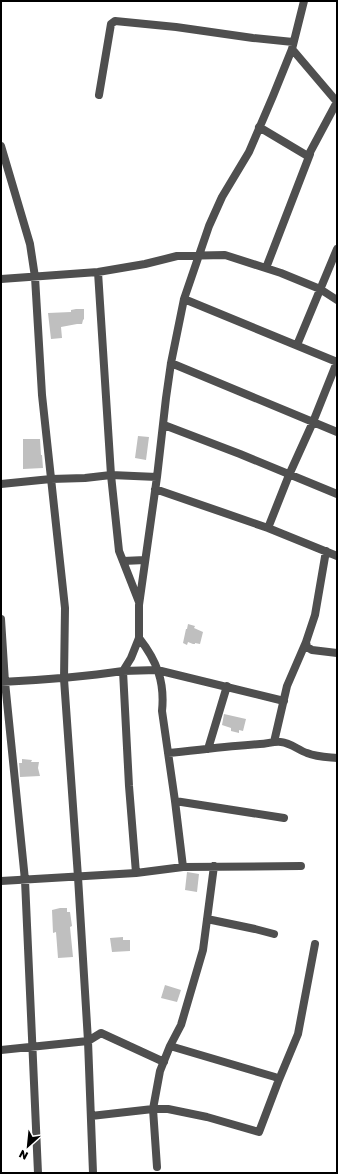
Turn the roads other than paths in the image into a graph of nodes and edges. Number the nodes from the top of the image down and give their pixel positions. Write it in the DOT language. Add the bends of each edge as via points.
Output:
graph roads {
  1 [pos="304,1"];
  2 [pos="292,46"];
  3 [pos="99,95"];
  4 [pos="337,102"];
  5 [pos="259,127"];
  6 [pos="1,146"];
  7 [pos="310,154"];
  8 [pos="337,249"];
  9 [pos="199,255"];
  10 [pos="266,268"];
  11 [pos="98,272"];
  12 [pos="35,277"];
  13 [pos="1,279"];
  14 [pos="320,289"];
  15 [pos="184,299"];
  16 [pos="337,300"];
  17 [pos="297,345"];
  18 [pos="337,362"];
  19 [pos="172,363"];
  20 [pos="313,422"];
  21 [pos="164,425"];
  22 [pos="337,432"];
  23 [pos="289,474"];
  24 [pos="111,475"];
  25 [pos="157,477"];
  26 [pos="51,479"];
  27 [pos="1,484"];
  28 [pos="155,489"];
  29 [pos="337,494"];
  30 [pos="268,528"];
  31 [pos="326,551"];
  32 [pos="337,556"];
  33 [pos="145,560"];
  34 [pos="123,561"];
  35 [pos="140,605"];
  36 [pos="1,619"];
  37 [pos="139,638"];
  38 [pos="306,642"];
  39 [pos="337,653"];
  40 [pos="157,670"];
  41 [pos="123,671"];
  42 [pos="64,678"];
  43 [pos="3,682"];
  44 [pos="227,686"];
  45 [pos="284,701"];
  46 [pos="274,742"];
  47 [pos="208,749"];
  48 [pos="168,753"];
  49 [pos="337,758"];
  50 [pos="175,801"];
  51 [pos="284,818"];
  52 [pos="214,866"];
  53 [pos="301,866"];
  54 [pos="183,867"];
  55 [pos="136,873"];
  56 [pos="78,877"];
  57 [pos="25,880"];
  58 [pos="1,882"];
  59 [pos="207,919"];
  60 [pos="274,934"];
  61 [pos="315,944"];
  62 [pos="88,1040"];
  63 [pos="170,1046"];
  64 [pos="32,1047"];
  65 [pos="1,1050"];
  66 [pos="164,1062"];
  67 [pos="278,1082"];
  68 [pos="153,1109"];
  69 [pos="91,1116"];
  70 [pos="157,1167"];
  71 [pos="38,1173"];
  72 [pos="93,1173"];
  1 -- 2 [label="street"];
  2 -- 3 [label="street" via="254,38 115,21 111,24"];
  2 -- 4 [label="street"];
  2 -- 5 [label="street"];
  4 -- 7 [label="street"];
  5 -- 7 [label="street" via="306,155"];
  5 -- 9 [label="street" via="222,197"];
  6 -- 12 [label="street" via="30,244"];
  7 -- 10 [label="street"];
  8 -- 14 [label="street"];
  9 -- 10 [label="street" via="225,255"];
  9 -- 11 [label="street" via="177,256"];
  9 -- 15 [label="street"];
  10 -- 14 [label="street"];
  11 -- 12 [label="street"];
  11 -- 24 [label="street"];
  12 -- 13 [label="street"];
  12 -- 26 [label="street" via="42,394"];
  14 -- 16 [label="street"];
  14 -- 17 [label="street"];
  15 -- 17 [label="street"];
  15 -- 19 [label="street"];
  17 -- 18 [label="street"];
  18 -- 20 [label="street"];
  19 -- 20 [label="street"];
  19 -- 21 [label="street"];
  20 -- 22 [label="street"];
  20 -- 23 [label="street"];
  21 -- 23 [label="street"];
  21 -- 25 [label="street"];
  23 -- 29 [label="street"];
  23 -- 30 [label="street"];
  24 -- 25 [label="street"];
  24 -- 26 [label="street"];
  24 -- 34 [label="street" via="119,551"];
  25 -- 28 [label="street"];
  26 -- 27 [label="street"];
  26 -- 42 [label="street" via="65,608"];
  28 -- 30 [label="street"];
  28 -- 33 [label="street"];
  30 -- 31 [label="street"];
  31 -- 32 [label="street"];
  31 -- 38 [label="street" via="315,616"];
  33 -- 34 [label="street"];
  33 -- 35 [label="street"];
  34 -- 35 [label="street"];
  35 -- 37 [label="street"];
  36 -- 43 [label="street"];
  37 -- 40 [label="street" via="149,651"];
  37 -- 41 [label="street"];
  38 -- 39 [label="street" via="307,647 312,650"];
  38 -- 45 [label="street"];
  40 -- 41 [label="street"];
  40 -- 44 [label="street"];
  40 -- 48 [label="street" via="162,689 162,711"];
  41 -- 42 [label="street"];
  41 -- 55 [label="street"];
  42 -- 43 [label="street"];
  42 -- 56 [label="street"];
  43 -- 57 [label="street"];
  44 -- 45 [label="street"];
  44 -- 47 [label="street"];
  45 -- 46 [label="street"];
  46 -- 47 [label="street"];
  46 -- 49 [label="street" via="282,742 316,756"];
  47 -- 48 [label="street"];
  48 -- 50 [label="street"];
  50 -- 51 [label="street"];
  50 -- 54 [label="street"];
  52 -- 53 [label="street"];
  52 -- 54 [label="street"];
  52 -- 59 [label="street"];
  54 -- 55 [label="street"];
  55 -- 56 [label="street"];
  56 -- 57 [label="street"];
  56 -- 62 [label="street"];
  57 -- 58 [label="street"];
  57 -- 64 [label="street"];
  59 -- 60 [label="street"];
  59 -- 63 [label="street" via="198,970 181,1025"];
  61 -- 67 [label="street" via="298,1034"];
  62 -- 64 [label="street"];
  62 -- 66 [label="street" via="101,1033"];
  62 -- 69 [label="street"];
  63 -- 66 [label="street"];
  63 -- 67 [label="street" via="275,1077"];
  64 -- 65 [label="street"];
  64 -- 71 [label="street"];
  66 -- 68 [label="street"];
  67 -- 68 [label="street" via="259,1132 207,1116"];
  68 -- 69 [label="street"];
  68 -- 70 [label="street"];
  69 -- 72 [label="street"];
}
